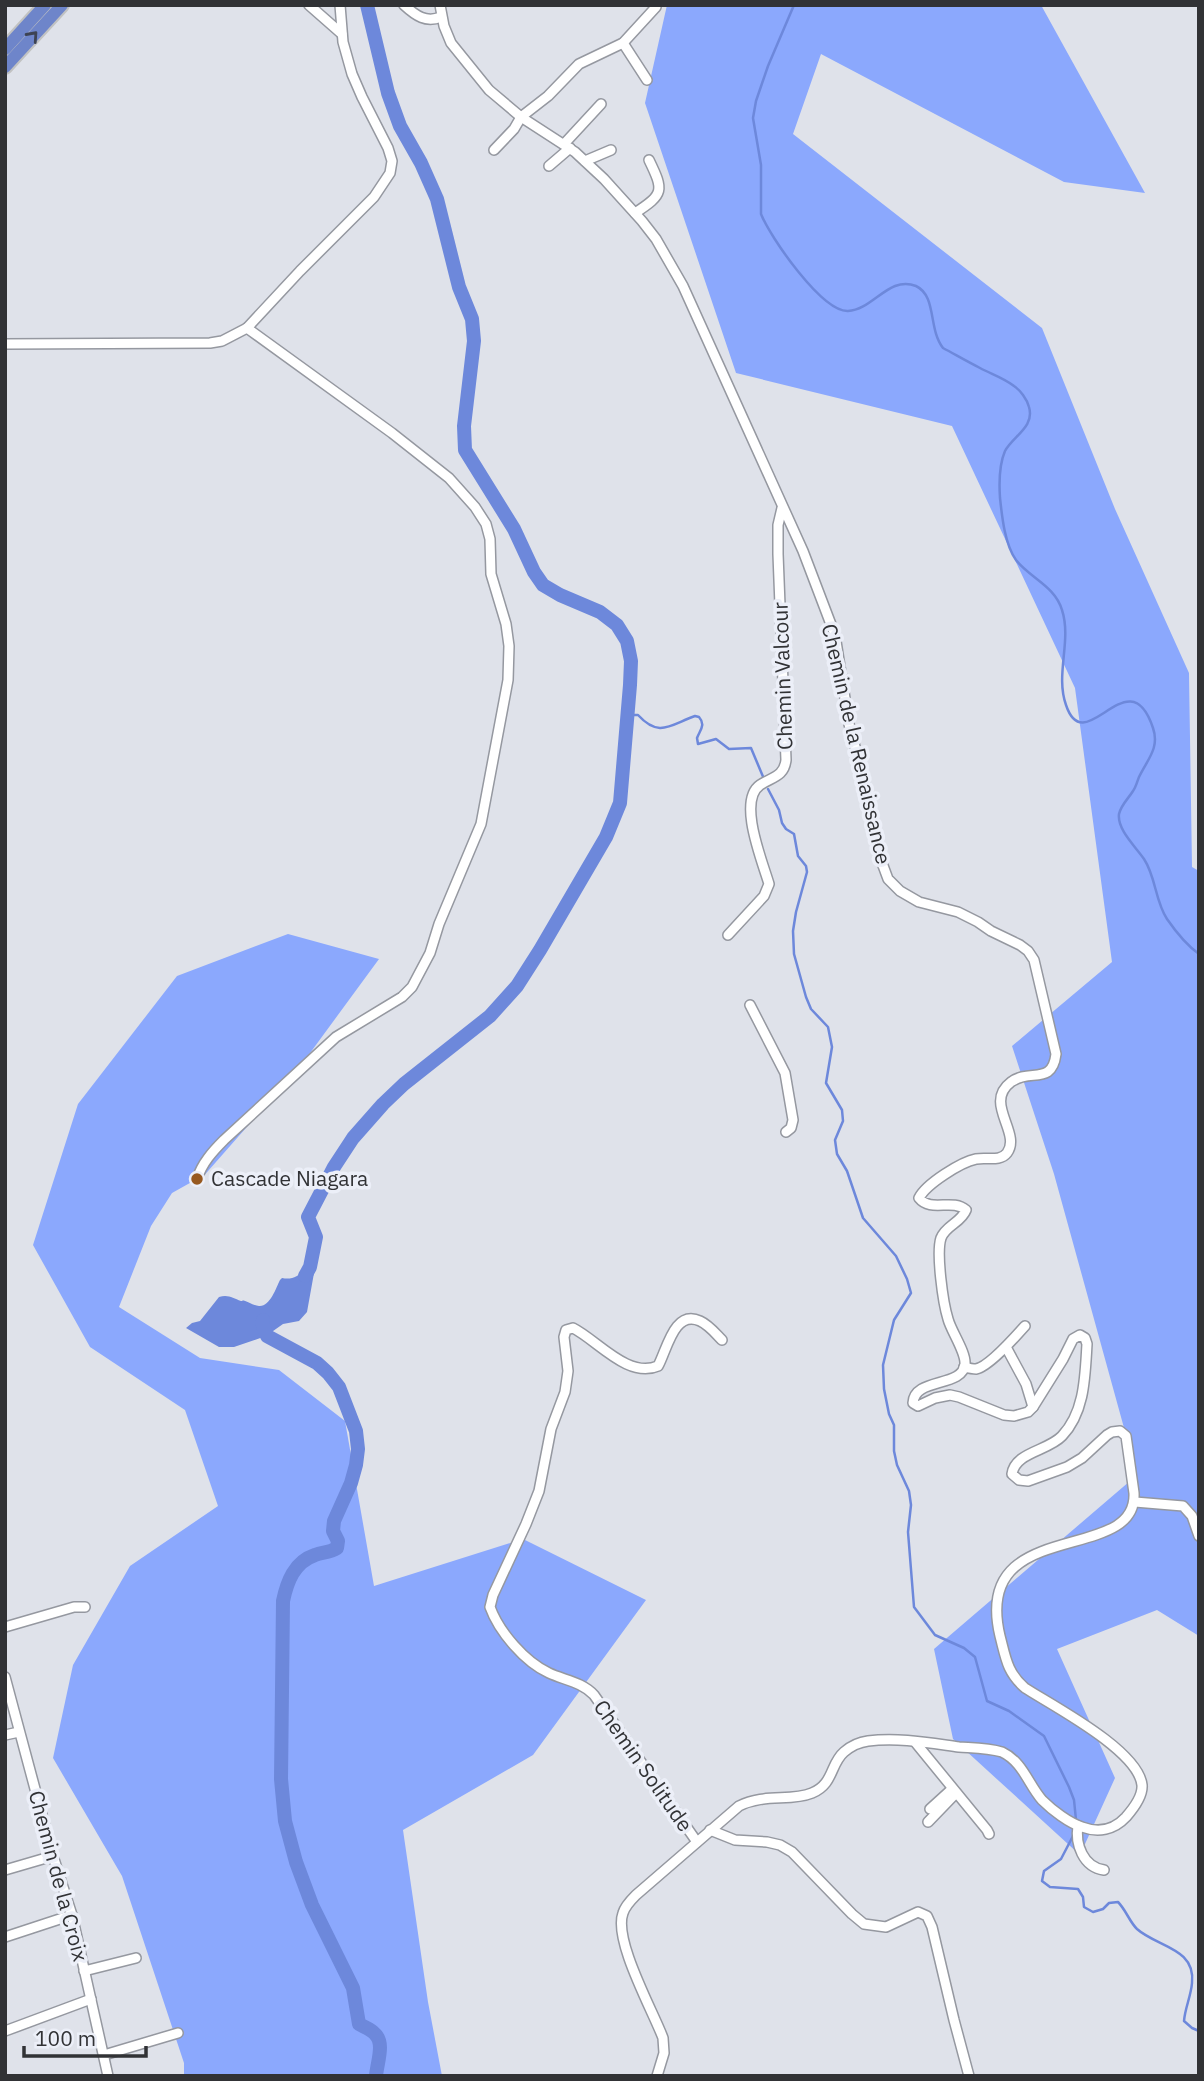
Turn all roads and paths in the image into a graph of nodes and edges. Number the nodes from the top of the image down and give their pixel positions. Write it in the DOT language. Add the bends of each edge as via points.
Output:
graph roads {
  1 [pos="45,5"];
  2 [pos="62,5"];
  3 [pos="309,5"];
  4 [pos="340,5"];
  5 [pos="404,5"];
  6 [pos="440,5"];
  7 [pos="656,6"];
  8 [pos="442,17"];
  9 [pos="342,34"];
  10 [pos="623,43"];
  11 [pos="5,49"];
  12 [pos="5,67"];
  13 [pos="647,80"];
  14 [pos="601,104"];
  15 [pos="521,117"];
  16 [pos="567,146"];
  17 [pos="494,150"];
  18 [pos="611,150"];
  19 [pos="649,159"];
  20 [pos="585,160"];
  21 [pos="549,166"];
  22 [pos="635,213"];
  23 [pos="247,328"];
  24 [pos="5,344"];
  25 [pos="782,508"];
  26 [pos="728,935"];
  27 [pos="750,1005"];
  28 [pos="786,1132"];
  29 [pos="197,1179"];
  30 [pos="1025,1326"];
  31 [pos="722,1340"];
  32 [pos="1006,1347"];
  33 [pos="964,1367"];
  34 [pos="1033,1406"];
  35 [pos="1135,1502"];
  36 [pos="1199,1536"];
  37 [pos="85,1607"];
  38 [pos="5,1627"];
  39 [pos="5,1677"];
  40 [pos="19,1732"];
  41 [pos="5,1735"];
  42 [pos="915,1742"];
  43 [pos="954,1791"];
  44 [pos="930,1810"];
  45 [pos="928,1822"];
  46 [pos="1078,1826"];
  47 [pos="710,1830"];
  48 [pos="989,1834"];
  49 [pos="697,1842"];
  50 [pos="53,1856"];
  51 [pos="5,1870"];
  52 [pos="1104,1870"];
  53 [pos="72,1915"];
  54 [pos="5,1937"];
  55 [pos="136,1958"];
  56 [pos="84,1971"];
  57 [pos="91,1999"];
  58 [pos="5,2031"];
  59 [pos="178,2033"];
  60 [pos="104,2055"];
  61 [pos="108,2076"];
  62 [pos="657,2076"];
  63 [pos="970,2076"];
  1 -- 11 [label="highway"];
  12 -- 2 [label="highway, one-way"];
  3 -- 9 [label="street"];
  4 -- 9 [label="street"];
  5 -- 8 [label="street" via="422,18"];
  6 -- 8 [label="street, Chemin de la Renaissance"];
  7 -- 10 [label="street"];
  8 -- 15 [label="street, Chemin de la Renaissance" via="456,51 489,90"];
  9 -- 23 [label="street" via="352,74 388,148 390,173 374,197"];
  10 -- 13 [label="street"];
  10 -- 15 [label="street" via="584,61"];
  14 -- 16 [label="street"];
  15 -- 16 [label="street, Chemin de la Renaissance"];
  15 -- 17 [label="street"];
  16 -- 20 [label="street, Chemin de la Renaissance"];
  16 -- 21 [label="street"];
  18 -- 20 [label="street"];
  19 -- 22 [label="street" via="660,189 654,200"];
  20 -- 22 [label="street, Chemin de la Renaissance"];
  22 -- 25 [label="street, Chemin de la Renaissance" via="683,286"];
  23 -- 24 [label="street" via="210,343"];
  23 -- 29 [label="street" via="421,455 475,507 490,539 491,574 509,646 508,680 481,824 412,987 336,1037 223,1140"];
  25 -- 26 [label="street, Chemin Valcour" via="778,554 785,768 758,786 751,799 767,891"];
  25 -- 33 [label="street, Chemin de la Renaissance" via="835,635 849,724 885,873 910,898 958,912 1028,951 1037,970 1056,1054 1048,1072 1015,1080 1003,1093 1000,1104 1010,1143 1005,1155 967,1163 925,1189 919,1198 929,1205 956,1204 966,1210 942,1236 939,1257 947,1318"];
  27 -- 28 [label="street" via="785,1073 793,1120"];
  30 -- 32 [label="street"];
  31 -- 49 [label="street, Chemin Solitude" via="699,1320 684,1321 658,1366 649,1368 616,1359 580,1332 566,1330 565,1392 551,1429 539,1491 490,1607 528,1661 589,1689"];
  32 -- 33 [label="street" via="981,1367"];
  32 -- 34 [label="street"];
  33 -- 34 [label="street" via="956,1376 919,1390 913,1403 918,1406 950,1395 1014,1416"];
  34 -- 35 [label="street" via="1073,1339 1083,1337 1087,1344 1082,1398 1075,1417 1062,1436 1021,1458 1012,1474 1028,1481 1067,1467 1107,1435 1120,1431 1126,1436"];
  35 -- 36 [label="street" via="1183,1506"];
  35 -- 46 [label="street" via="1116,1527 1028,1556 1006,1579 996,1605 1007,1665 1015,1679 1112,1744 1141,1782 1137,1802 1119,1825 1100,1830"];
  37 -- 38 [label="street"];
  39 -- 40 [label="street, Chemin de la Croix"];
  40 -- 41 [label="street"];
  40 -- 50 [label="street, Chemin de la Croix"];
  42 -- 43 [label="street"];
  42 -- 46 [label="street" via="991,1749 1007,1755 1020,1766 1042,1800"];
  42 -- 47 [label="street" via="858,1744 841,1756 827,1782 815,1791 745,1803"];
  43 -- 44 [label="street"];
  43 -- 45 [label="street"];
  43 -- 48 [label="street"];
  46 -- 52 [label="street" via="1077,1840 1088,1863"];
  47 -- 49 [label="street"];
  47 -- 63 [label="street" via="736,1840 780,1845 792,1852 864,1924 886,1927 918,1912 927,1916"];
  49 -- 62 [label="street" via="622,1913 626,1950 663,2038"];
  50 -- 51 [label="street"];
  50 -- 53 [label="street, Chemin de la Croix"];
  53 -- 54 [label="street"];
  53 -- 56 [label="street, Chemin de la Croix"];
  55 -- 56 [label="street"];
  56 -- 57 [label="street, Chemin de la Croix"];
  57 -- 58 [label="street"];
  57 -- 60 [label="street, Chemin de la Croix"];
  59 -- 60 [label="street"];
  60 -- 61 [label="street, Chemin de la Croix"];
}
